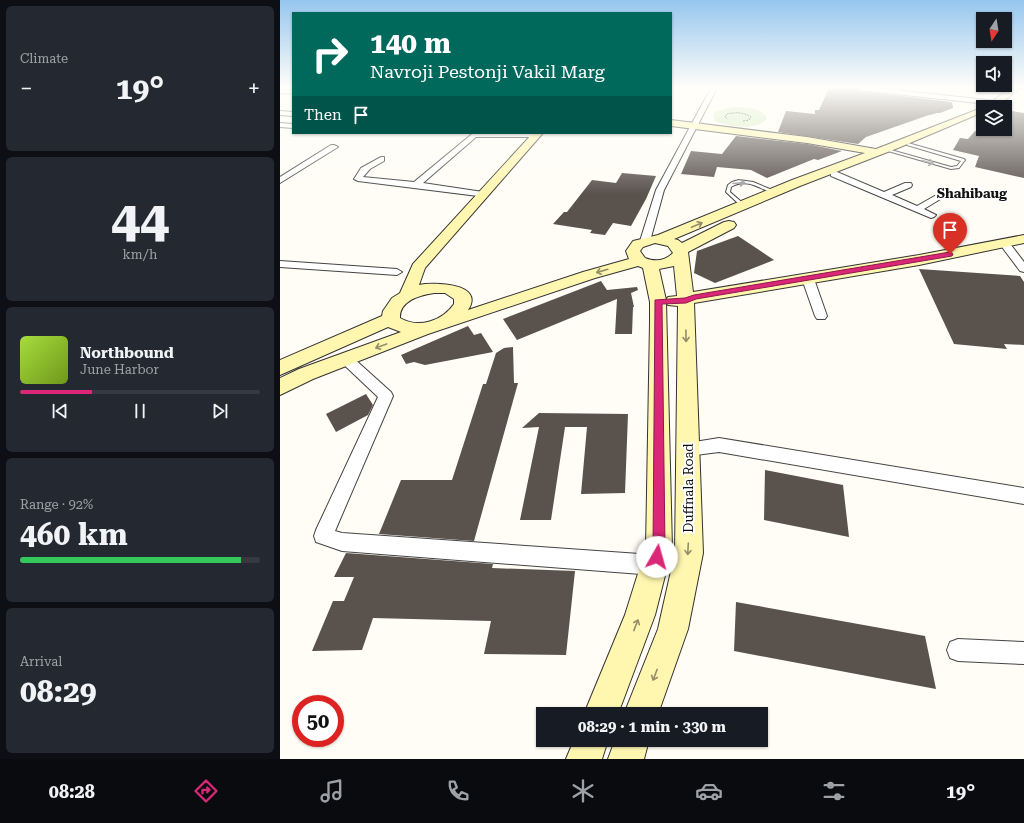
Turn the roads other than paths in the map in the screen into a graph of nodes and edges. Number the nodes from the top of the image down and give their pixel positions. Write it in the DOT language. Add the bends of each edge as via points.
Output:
graph roads {
  1 [pos="676,123"];
  2 [pos="950,123"];
  3 [pos="958,123"];
  4 [pos="969,123"];
  5 [pos="280,125"];
  6 [pos="695,125"];
  7 [pos="292,126"];
  8 [pos="540,134"];
  9 [pos="909,144"];
  10 [pos="334,147"];
  11 [pos="925,149"];
  12 [pos="883,153"];
  13 [pos="913,158"];
  14 [pos="381,159"];
  15 [pos="834,174"];
  16 [pos="280,181"];
  17 [pos="416,185"];
  18 [pos="908,185"];
  19 [pos="775,192"];
  20 [pos="483,194"];
  21 [pos="885,195"];
  22 [pos="944,195"];
  23 [pos="743,205"];
  24 [pos="917,209"];
  25 [pos="931,215"];
  26 [pos="1024,239"];
  27 [pos="661,240"];
  28 [pos="1004,243"];
  29 [pos="680,253"];
  30 [pos="642,254"];
  31 [pos="280,264"];
  32 [pos="1024,269"];
  33 [pos="397,272"];
  34 [pos="808,278"];
  35 [pos="442,287"];
  36 [pos="460,294"];
  37 [pos="407,295"];
  38 [pos="686,300"];
  39 [pos="658,302"];
  40 [pos="821,316"];
  41 [pos="391,319"];
  42 [pos="437,325"];
  43 [pos="346,359"];
  44 [pos="280,369"];
  45 [pos="306,374"];
  46 [pos="280,387"];
  47 [pos="688,450"];
  48 [pos="1024,496"];
  49 [pos="654,565"];
  50 [pos="958,650"];
  51 [pos="1024,653"];
  52 [pos="604,707"];
  53 [pos="644,707"];
  54 [pos="588,747"];
  55 [pos="630,747"];
  56 [pos="584,759"];
  57 [pos="626,759"];
  1 -- 6 [label="main road"];
  2 -- 12 [label="main road"];
  3 -- 9 [label="main road"];
  4 -- 9 [label="main road" via="927,142"];
  5 -- 7 [label="street"];
  6 -- 12 [label="main road"];
  6 -- 30 [label="street" via="660,190"];
  8 -- 17 [label="street" via="474,135"];
  8 -- 20 [label="main road"];
  8 -- 35 [label="main road" via="430,267 427,279"];
  9 -- 11 [label="lane"];
  9 -- 12 [label="main road"];
  10 -- 16 [label="street"];
  11 -- 13 [label="lane"];
  13 -- 11 [label="lane, one-way" via="951,168 958,167 963,160"];
  12 -- 13 [label="lane"];
  12 -- 15 [label="main road"];
  12 -- 19 [label="main road"];
  14 -- 17 [label="street" via="362,171 358,179"];
  15 -- 21 [label="street"];
  15 -- 29 [label="main road" via="804,186"];
  17 -- 20 [label="street"];
  18 -- 21 [label="street"];
  19 -- 23 [label="main road"];
  23 -- 19 [label="lane, one-way" via="728,192 731,184 740,181"];
  20 -- 37 [label="main road" via="418,267"];
  21 -- 24 [label="street"];
  22 -- 24 [label="street"];
  27 -- 23 [label="main road, one-way"];
  24 -- 25 [label="street"];
  26 -- 28 [label="main road"];
  27 -- 29 [label="main road" via="674,243"];
  27 -- 30 [label="main road"];
  28 -- 32 [label="street"];
  28 -- 34 [label="main road"];
  29 -- 30 [label="main road" via="677,259 666,264"];
  29 -- 38 [label="main road, Duffnala Road"];
  30 -- 36 [label="main road" via="477,302 463,301"];
  30 -- 39 [label="main road"];
  30 -- 42 [label="main road, one-way" via="589,275"];
  31 -- 33 [label="street"];
  34 -- 38 [label="main road"];
  34 -- 40 [label="street"];
  35 -- 36 [label="main road"];
  35 -- 37 [label="main road" via="424,289"];
  36 -- 42 [label="main road" via="462,306 456,314"];
  37 -- 41 [label="main road" via="394,307"];
  38 -- 39 [label="main road"];
  38 -- 47 [label="main road, Duffnala Road, one-way"];
  39 -- 49 [label="main road" via="659,548"];
  41 -- 42 [label="main road" via="396,325 407,329"];
  41 -- 44 [label="main road"];
  42 -- 43 [label="main road, one-way"];
  43 -- 45 [label="main road"];
  43 -- 49 [label="street" via="386,396 322,536 342,542"];
  44 -- 45 [label="main road"];
  45 -- 46 [label="main road"];
  47 -- 48 [label="street" via="719,445"];
  47 -- 53 [label="main road, Duffnala Road, one-way" via="689,553 673,629"];
  52 -- 49 [label="main road, one-way" via="640,615"];
  50 -- 51 [label="street"];
  54 -- 56 [label="main road"];
  55 -- 57 [label="main road"];
}
